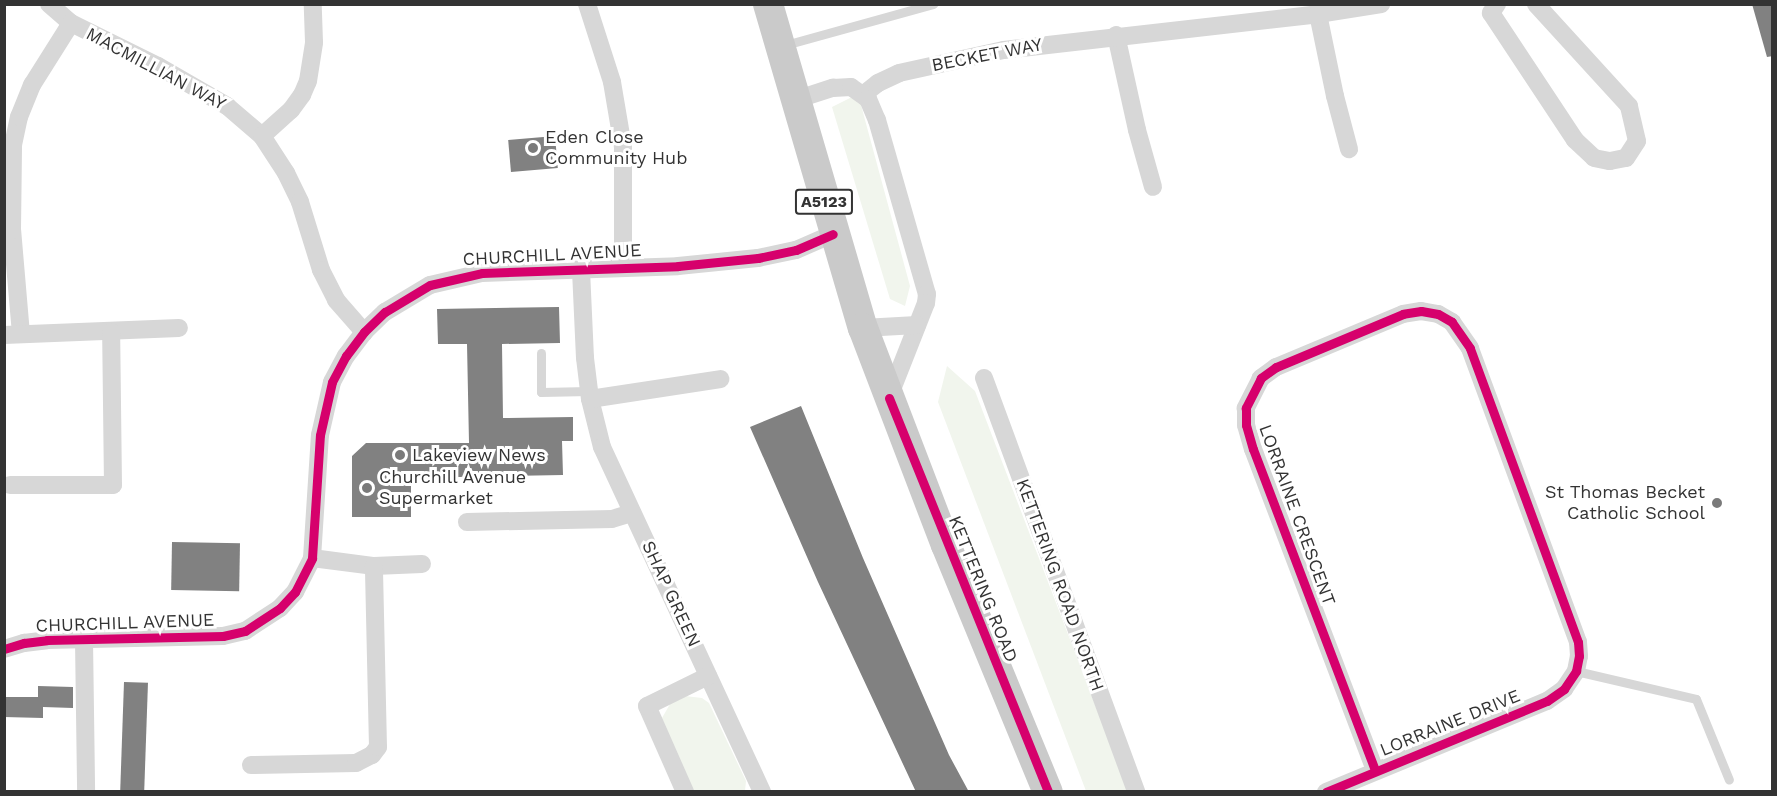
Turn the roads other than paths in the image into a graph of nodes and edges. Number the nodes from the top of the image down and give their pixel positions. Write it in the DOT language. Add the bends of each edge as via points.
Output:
graph roads {
  1 [pos="50,4"];
  2 [pos="313,4"];
  3 [pos="587,4"];
  4 [pos="768,4"];
  5 [pos="933,4"];
  6 [pos="1381,4"];
  7 [pos="1497,4"];
  8 [pos="1536,4"];
  9 [pos="1318,14"];
  10 [pos="71,23"];
  11 [pos="1116,36"];
  12 [pos="780,47"];
  13 [pos="864,93"];
  14 [pos="795,100"];
  15 [pos="262,136"];
  16 [pos="1349,149"];
  17 [pos="1153,187"];
  18 [pos="833,234"];
  19 [pos="623,268"];
  20 [pos="581,270"];
  21 [pos="917,326"];
  22 [pos="179,328"];
  23 [pos="863,328"];
  24 [pos="111,332"];
  25 [pos="364,332"];
  26 [pos="13,335"];
  27 [pos="541,353"];
  28 [pos="984,378"];
  29 [pos="720,379"];
  30 [pos="590,395"];
  31 [pos="889,398"];
  32 [pos="10,485"];
  33 [pos="632,513"];
  34 [pos="467,522"];
  35 [pos="312,558"];
  36 [pos="422,564"];
  37 [pos="374,566"];
  38 [pos="84,640"];
  39 [pos="6,644"];
  40 [pos="1576,671"];
  41 [pos="708,676"];
  42 [pos="251,765"];
  43 [pos="1375,771"];
  44 [pos="1729,780"];
  45 [pos="86,792"];
  46 [pos="685,792"];
  47 [pos="762,792"];
  48 [pos="1048,792"];
  49 [pos="1136,792"];
  50 [pos="1326,792"];
  1 -- 10 [label="street, MACMILLIAN WAY"];
  2 -- 15 [label="street" via="314,42 308,81 291,110"];
  3 -- 19 [label="street" via="612,82 623,147"];
  4 -- 12 [label="main road, KETTERING ROAD / A5123"];
  5 -- 12 [label="lane"];
  6 -- 9 [label="street, BECKET WAY"];
  7 -- 8 [label="street" via="1491,13 1575,140 1594,158 1626,158 1637,141 1629,106"];
  9 -- 11 [label="street, BECKET WAY"];
  9 -- 16 [label="street"];
  10 -- 15 [label="street, MACMILLIAN WAY" via="227,106"];
  10 -- 26 [label="street" via="32,85 13,145"];
  11 -- 13 [label="street, BECKET WAY" via="1004,50 936,64 889,77"];
  11 -- 17 [label="street"];
  12 -- 14 [label="main road, KETTERING ROAD / A5123"];
  13 -- 14 [label="street" via="842,86"];
  13 -- 21 [label="street" via="877,120 926,286 926,303"];
  14 -- 18 [label="main road, KETTERING ROAD / A5123"];
  15 -- 25 [label="street, MACMILLIAN WAY" via="300,202 321,270 336,300"];
  18 -- 19 [label="street, CHURCHILL AVENUE" via="796,250 758,258"];
  18 -- 23 [label="main road, KETTERING ROAD / A5123"];
  19 -- 20 [label="street, CHURCHILL AVENUE"];
  20 -- 25 [label="street, CHURCHILL AVENUE" via="457,277 405,298"];
  20 -- 30 [label="street, SHAP GREEN"];
  21 -- 23 [label="street"];
  21 -- 31 [label="street"];
  22 -- 24 [label="street"];
  23 -- 31 [label="main road, KETTERING ROAD / A5123"];
  24 -- 26 [label="street"];
  24 -- 32 [label="street" via="113,485"];
  25 -- 35 [label="street, CHURCHILL AVENUE" via="332,382 324,409"];
  27 -- 30 [label="lane" via="541,392"];
  28 -- 49 [label="street, KETTERING ROAD NORTH"];
  29 -- 30 [label="street"];
  30 -- 33 [label="street, SHAP GREEN" via="602,447"];
  31 -- 48 [label="main road, KETTERING ROAD / A5123"];
  33 -- 34 [label="street" via="612,519"];
  33 -- 41 [label="street, SHAP GREEN"];
  35 -- 37 [label="street"];
  35 -- 38 [label="street, CHURCHILL AVENUE" via="307,573 280,608 244,630 200,639"];
  36 -- 37 [label="street"];
  37 -- 42 [label="street" via="378,747 365,760 348,764"];
  38 -- 39 [label="street, CHURCHILL AVENUE"];
  38 -- 45 [label="street, CHURCHILL AVENUE"];
  40 -- 43 [label="street, LORRAINE DRIVE" via="1564,689 1547,701"];
  40 -- 43 [label="street, LORRAINE CRESCENT" via="1578,642 1470,348 1452,322 1430,312 1403,314 1276,367 1253,390 1245,425"];
  40 -- 44 [label="lane" via="1696,699"];
  41 -- 46 [label="street" via="647,706"];
  41 -- 47 [label="street, SHAP GREEN"];
  43 -- 50 [label="street, LORRAINE DRIVE"];
}
